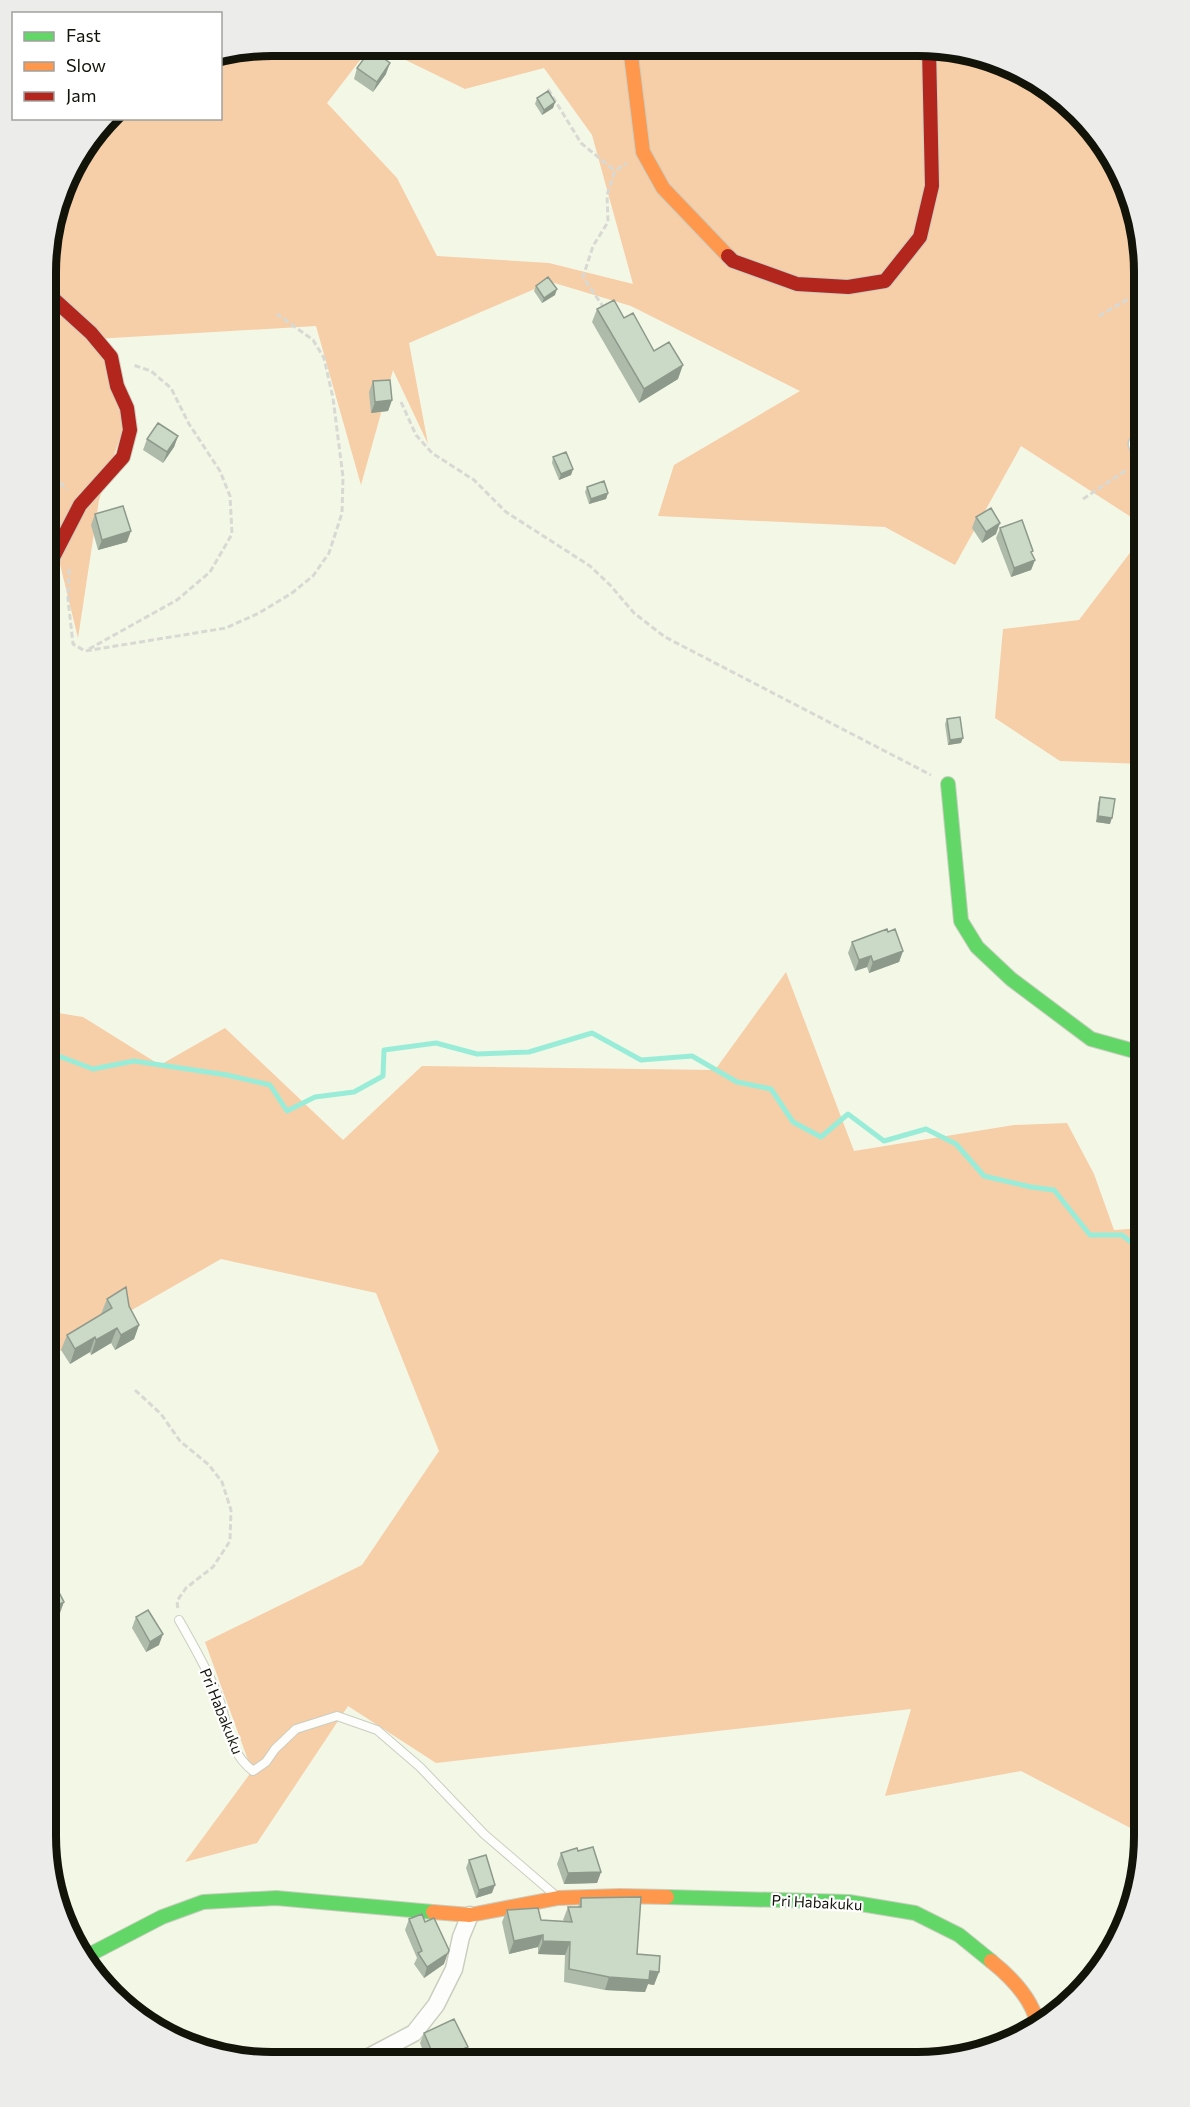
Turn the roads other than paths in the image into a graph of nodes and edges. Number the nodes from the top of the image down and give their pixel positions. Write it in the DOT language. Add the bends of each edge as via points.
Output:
graph roads {
  1 [pos="631,56"];
  2 [pos="929,56"];
  3 [pos="56,301"];
  4 [pos="56,550"];
  5 [pos="948,784"];
  6 [pos="1134,1051"];
  7 [pos="179,1620"];
  8 [pos="558,1898"];
  9 [pos="470,1915"];
  10 [pos="91,1954"];
  11 [pos="1035,2018"];
  12 [pos="378,2052"];
  1 -- 2 [label="street" via="643,152 663,188 733,261 797,284 848,287 885,281 920,237 932,186"];
  3 -- 4 [label="street" via="111,357 127,408 129,430 123,457 80,505"];
  5 -- 6 [label="street" via="961,921 977,947 1011,979 1091,1039"];
  7 -- 8 [label="lane, Pri Habakuku" via="218,1694 225,1727 242,1762 253,1771 296,1729 337,1716 377,1730 420,1767 484,1834"];
  8 -- 9 [label="street, Pri Habakuku"];
  8 -- 11 [label="street, Pri Habakuku" via="849,1902 915,1913 959,1935 1008,1975"];
  9 -- 10 [label="street, Pri Habakuku" via="276,1898 203,1902 162,1917"];
  9 -- 12 [label="street" via="454,1969 436,2005 414,2033"];
}
